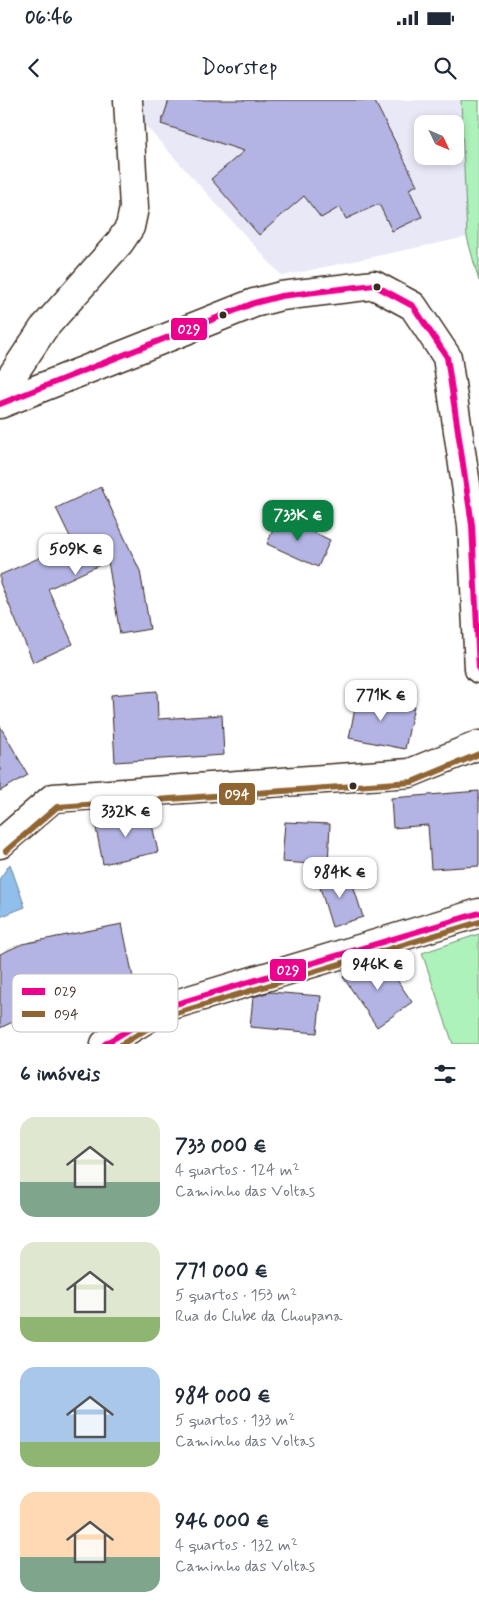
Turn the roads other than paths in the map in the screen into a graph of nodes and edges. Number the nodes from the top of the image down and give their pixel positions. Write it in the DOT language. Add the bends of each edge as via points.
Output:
graph roads {
  1 [pos="128,100"];
  2 [pos="0,394"];
  3 [pos="0,404"];
  4 [pos="479,669"];
  5 [pos="479,745"];
  6 [pos="0,844"];
  7 [pos="479,913"];
  8 [pos="178,1003"];
  9 [pos="125,1032"];
  10 [pos="105,1044"];
  1 -- 2 [label="street" via="134,208 130,227 43,329"];
  3 -- 4 [label="street" via="254,303 281,296 374,286 413,306 447,357 472,526"];
  5 -- 6 [label="street" via="410,773 53,798"];
  7 -- 8 [label="street"];
  9 -- 10 [label="street"];
}
